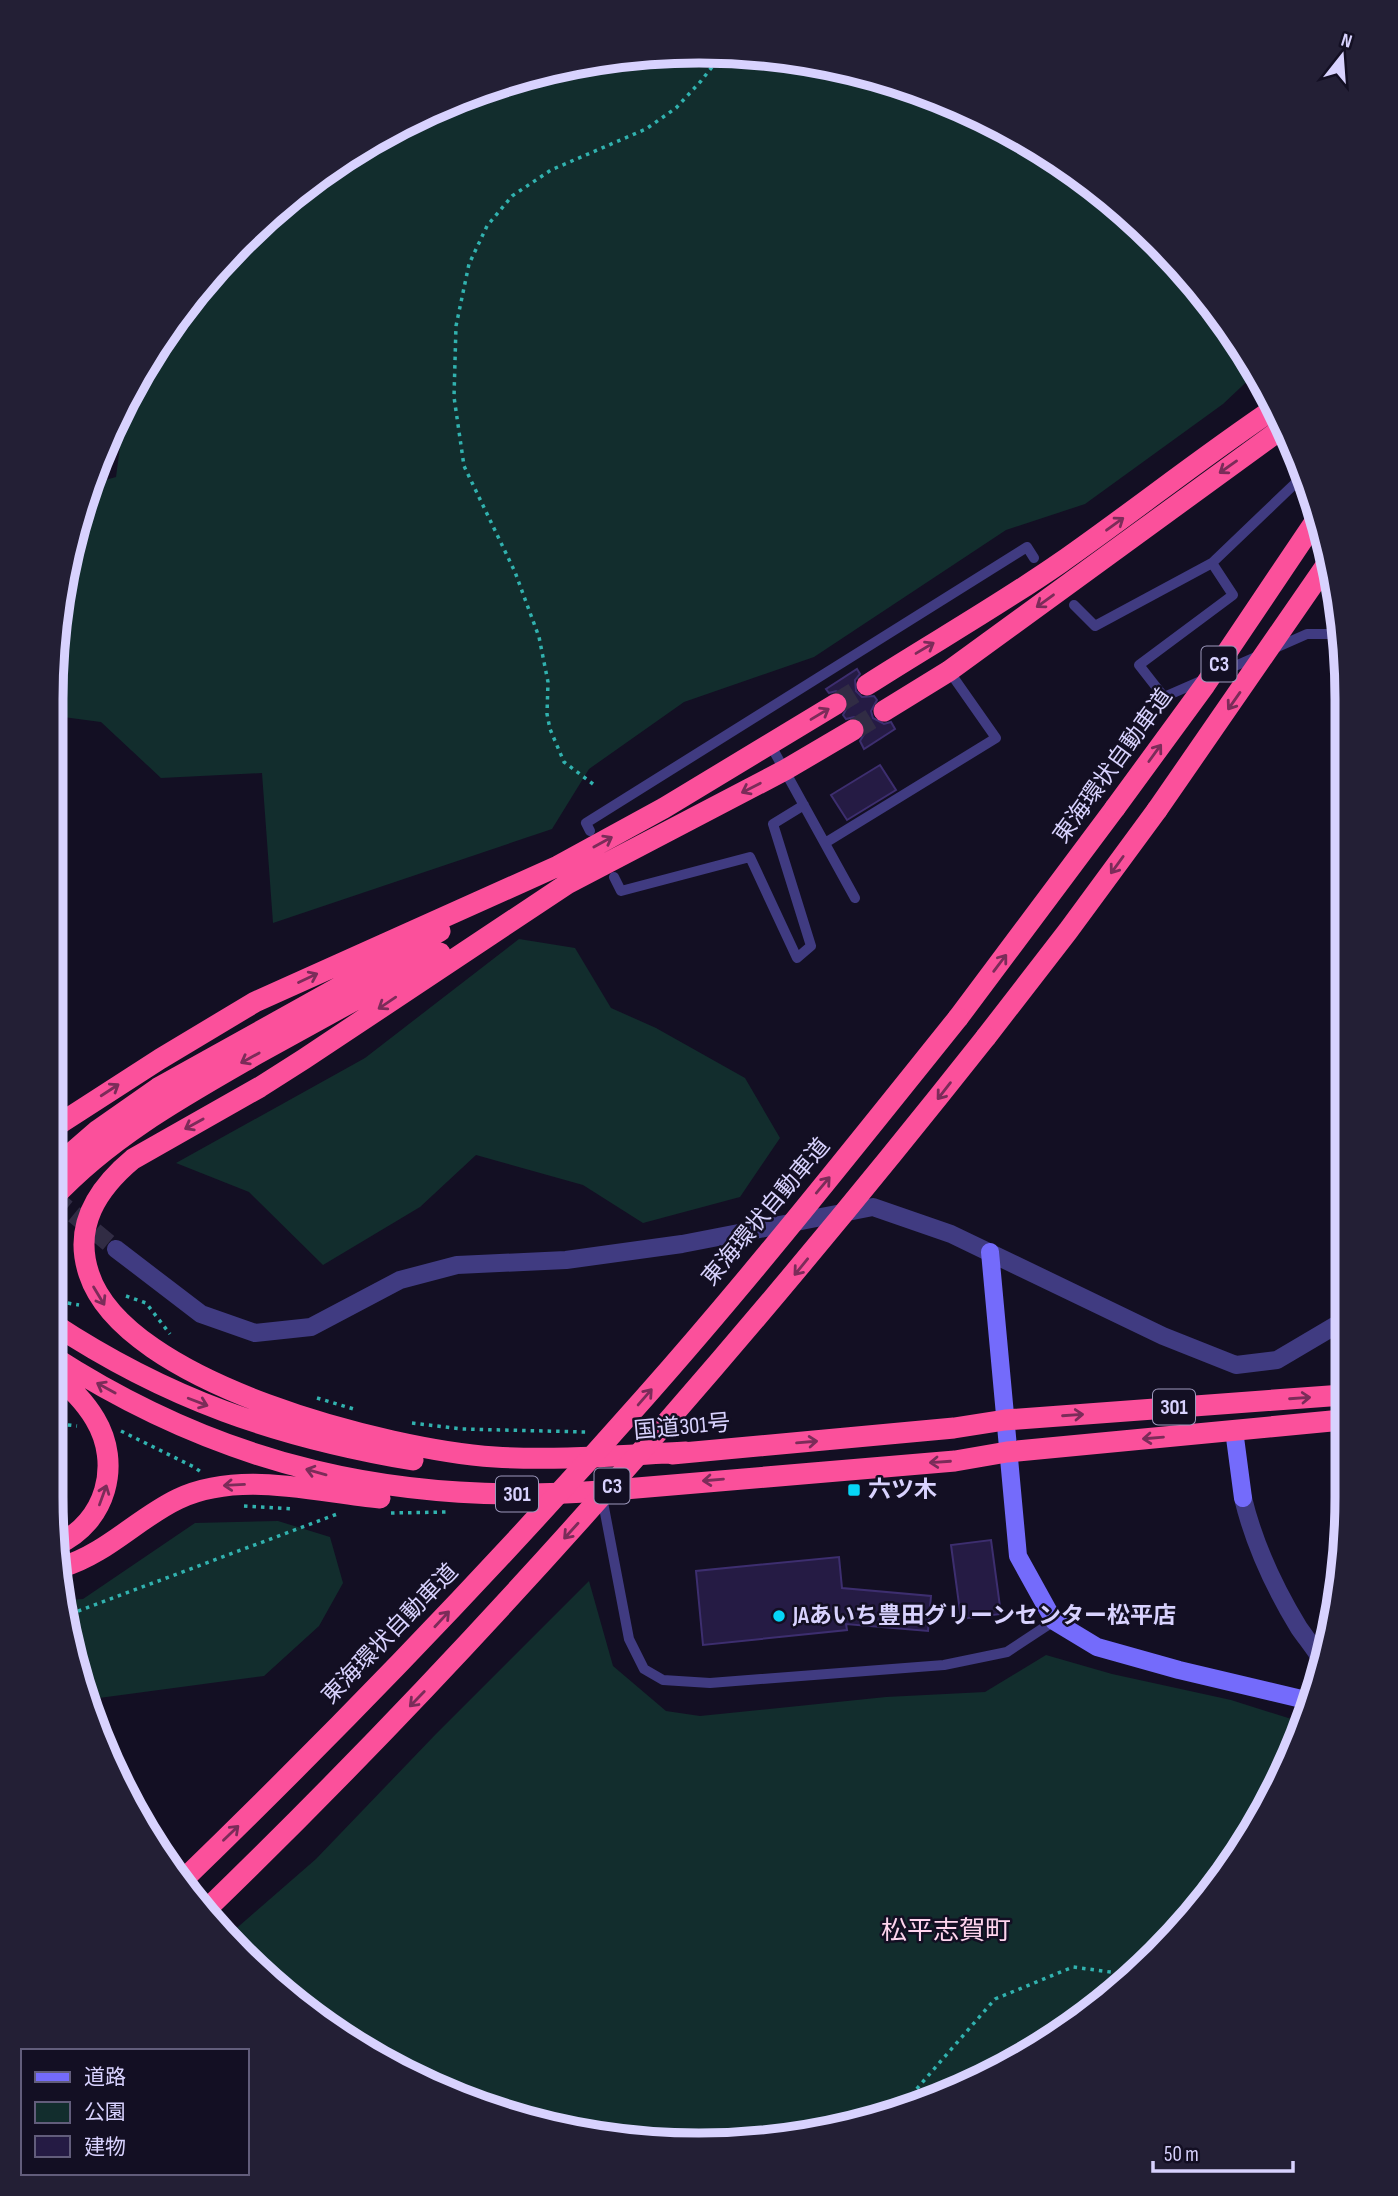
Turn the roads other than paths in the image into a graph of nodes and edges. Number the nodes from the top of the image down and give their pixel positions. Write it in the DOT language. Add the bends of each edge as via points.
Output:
graph roads {
  1 [pos="1267,414"];
  2 [pos="1276,433"];
  3 [pos="1296,482"];
  4 [pos="1311,527"];
  5 [pos="1034,558"];
  6 [pos="1212,563"];
  7 [pos="1322,571"];
  8 [pos="1074,605"];
  9 [pos="1332,634"];
  10 [pos="949,671"];
  11 [pos="867,685"];
  12 [pos="836,704"];
  13 [pos="884,712"];
  14 [pos="853,730"];
  15 [pos="770,744"];
  16 [pos="785,770"];
  17 [pos="804,805"];
  18 [pos="590,831"];
  19 [pos="825,843"];
  20 [pos="563,875"];
  21 [pos="614,877"];
  22 [pos="855,898"];
  23 [pos="63,1122"];
  24 [pos="63,1160"];
  25 [pos="63,1188"];
  26 [pos="116,1249"];
  27 [pos="990,1252"];
  28 [pos="1335,1326"];
  29 [pos="63,1330"];
  30 [pos="63,1363"];
  31 [pos="63,1382"];
  32 [pos="1335,1396"];
  33 [pos="1005,1420"];
  34 [pos="1335,1421"];
  35 [pos="1234,1430"];
  36 [pos="686,1452"];
  37 [pos="1007,1452"];
  38 [pos="601,1491"];
  39 [pos="546,1495"];
  40 [pos="64,1540"];
  41 [pos="67,1565"];
  42 [pos="1054,1621"];
  43 [pos="1316,1651"];
  44 [pos="1302,1699"];
  45 [pos="188,1875"];
  46 [pos="211,1905"];
  11 -- 1 [label="highway, one-way" via="1059,564"];
  2 -- 10 [label="highway, one-way"];
  3 -- 6 [label="lane"];
  45 -- 4 [label="highway, 東海環状自動車道 / C3, one-way, bridge" via="406,1658 648,1395 866,1134 1115,808 1205,685"];
  5 -- 18 [label="lane" via="1027,547 586,823"];
  6 -- 8 [label="lane" via="1095,626"];
  6 -- 9 [label="lane" via="1233,595 1139,665 1164,697 1307,635"];
  7 -- 46 [label="highway, C3, one-way, bridge" via="1157,810 986,1037 791,1279 676,1415 436,1679"];
  10 -- 13 [label="highway"];
  10 -- 19 [label="lane" via="996,738"];
  15 -- 12 [label="highway, one-way"];
  14 -- 16 [label="highway"];
  15 -- 16 [label="lane"];
  20 -- 15 [label="highway, one-way"];
  16 -- 17 [label="lane"];
  16 -- 20 [label="highway, one-way"];
  17 -- 19 [label="lane"];
  17 -- 21 [label="lane" via="773,824 811,946 797,958 750,857 621,891"];
  19 -- 22 [label="lane"];
  23 -- 20 [label="highway, one-way" via="255,1002"];
  20 -- 24 [label="highway" via="158,1088"];
  20 -- 25 [label="highway, one-way" via="178,1100 115,1141"];
  20 -- 36 [label="highway, one-way" via="260,1087 114,1174 91,1209 84,1248 87,1269 104,1305 157,1351 298,1416 416,1447 495,1457"];
  26 -- 27 [label="street" via="201,1314 255,1333 311,1327 400,1280 457,1265 566,1260 682,1244 873,1207"];
  27 -- 28 [label="street" via="1163,1336 1236,1365 1277,1360"];
  27 -- 33 [label="street"];
  29 -- 36 [label="highway, 国道301号 / 301, one-way" via="115,1363 187,1398 341,1448 483,1466"];
  39 -- 30 [label="highway, 301, one-way" via="432,1492 286,1464 174,1423"];
  40 -- 31 [label="highway, one-way" via="98,1508 109,1473 109,1456 96,1420"];
  33 -- 32 [label="highway, 国道301号 / 301, one-way"];
  36 -- 33 [label="highway, 国道301号 / 301, one-way" via="941,1430"];
  33 -- 37 [label="street"];
  34 -- 35 [label="highway, 301"];
  35 -- 37 [label="highway, 301, one-way"];
  35 -- 43 [label="street" via="1251,1530 1275,1586"];
  37 -- 38 [label="highway, 301, one-way" via="955,1461"];
  37 -- 42 [label="street" via="1018,1556"];
  38 -- 39 [label="highway, 301"];
  38 -- 42 [label="lane" via="629,1639 644,1669 663,1680 710,1683 944,1665 1007,1652"];
  39 -- 41 [label="highway, one-way" via="426,1500 223,1486 178,1499"];
  42 -- 44 [label="street" via="1097,1647"];
}
